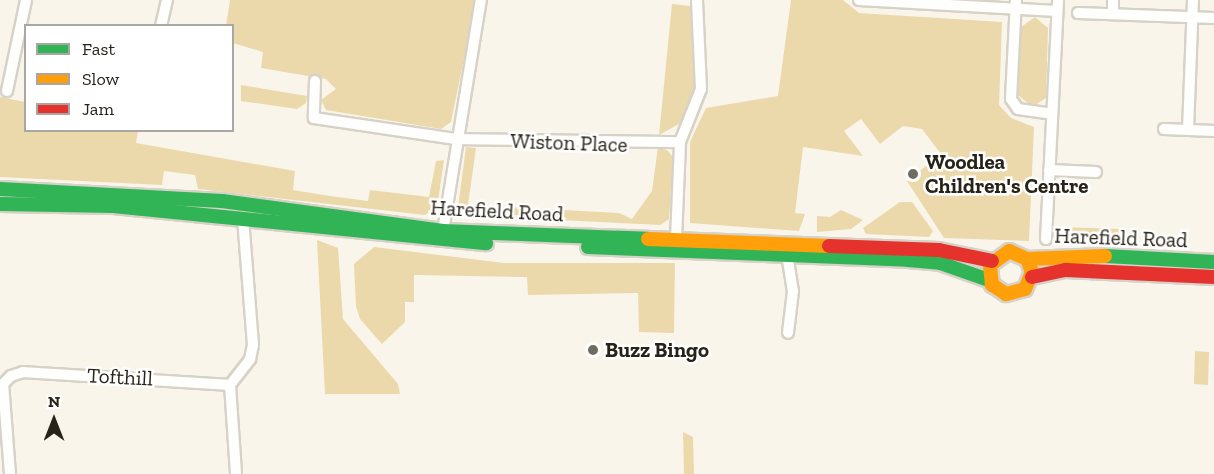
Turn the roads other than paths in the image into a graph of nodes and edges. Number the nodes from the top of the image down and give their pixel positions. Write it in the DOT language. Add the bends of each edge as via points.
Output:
graph roads {
  1 [pos="26,0"];
  2 [pos="167,0"];
  3 [pos="481,0"];
  4 [pos="697,0"];
  5 [pos="859,0"];
  6 [pos="1113,0"];
  7 [pos="1194,0"];
  8 [pos="1016,5"];
  9 [pos="1058,5"];
  10 [pos="1078,12"];
  11 [pos="1113,14"];
  12 [pos="1193,17"];
  13 [pos="1214,18"];
  14 [pos="161,24"];
  15 [pos="315,81"];
  16 [pos="7,91"];
  17 [pos="1052,114"];
  18 [pos="1164,129"];
  19 [pos="1188,130"];
  20 [pos="1214,131"];
  21 [pos="457,139"];
  22 [pos="680,142"];
  23 [pos="1049,170"];
  24 [pos="1096,172"];
  25 [pos="0,189"];
  26 [pos="0,204"];
  27 [pos="243,218"];
  28 [pos="443,231"];
  29 [pos="676,239"];
  30 [pos="1046,239"];
  31 [pos="787,255"];
  32 [pos="1027,259"];
  33 [pos="992,261"];
  34 [pos="1214,262"];
  35 [pos="1032,277"];
  36 [pos="1214,277"];
  37 [pos="989,280"];
  38 [pos="789,333"];
  39 [pos="230,385"];
  40 [pos="10,474"];
  41 [pos="236,474"];
  1 -- 16 [label="street"];
  2 -- 14 [label="street"];
  3 -- 21 [label="street"];
  4 -- 22 [label="street" via="701,89"];
  5 -- 8 [label="street"];
  6 -- 11 [label="street"];
  7 -- 12 [label="street"];
  8 -- 9 [label="street"];
  8 -- 17 [label="street" via="1011,99 1018,109"];
  9 -- 17 [label="street"];
  10 -- 11 [label="street"];
  11 -- 12 [label="street"];
  12 -- 13 [label="street"];
  12 -- 19 [label="street"];
  15 -- 21 [label="street, Wiston Place" via="314,118"];
  17 -- 23 [label="street"];
  18 -- 19 [label="street"];
  19 -- 20 [label="street"];
  21 -- 22 [label="street, Wiston Place"];
  21 -- 28 [label="street"];
  22 -- 29 [label="street"];
  23 -- 24 [label="street"];
  23 -- 30 [label="street"];
  25 -- 28 [label="street, Harefield Road" via="222,201"];
  26 -- 27 [label="street, Harefield Road" via="113,206"];
  27 -- 31 [label="street, Harefield Road" via="443,242"];
  27 -- 39 [label="street" via="253,345 250,359"];
  28 -- 29 [label="street, Harefield Road"];
  29 -- 33 [label="street, Harefield Road" via="939,250"];
  31 -- 37 [label="street, Harefield Road" via="940,263"];
  31 -- 38 [label="street" via="793,291"];
  32 -- 33 [label="street, Harefield Road" via="1009,251"];
  32 -- 34 [label="street, Harefield Road" via="1090,255"];
  32 -- 35 [label="street, Harefield Road"];
  33 -- 37 [label="street"];
  35 -- 36 [label="street, Harefield Road" via="1066,270"];
  35 -- 37 [label="street, Harefield Road" via="1025,289 1012,295 1001,292"];
  39 -- 40 [label="street, Tofthill" via="23,372 11,376 3,384"];
  39 -- 41 [label="street"];
}
